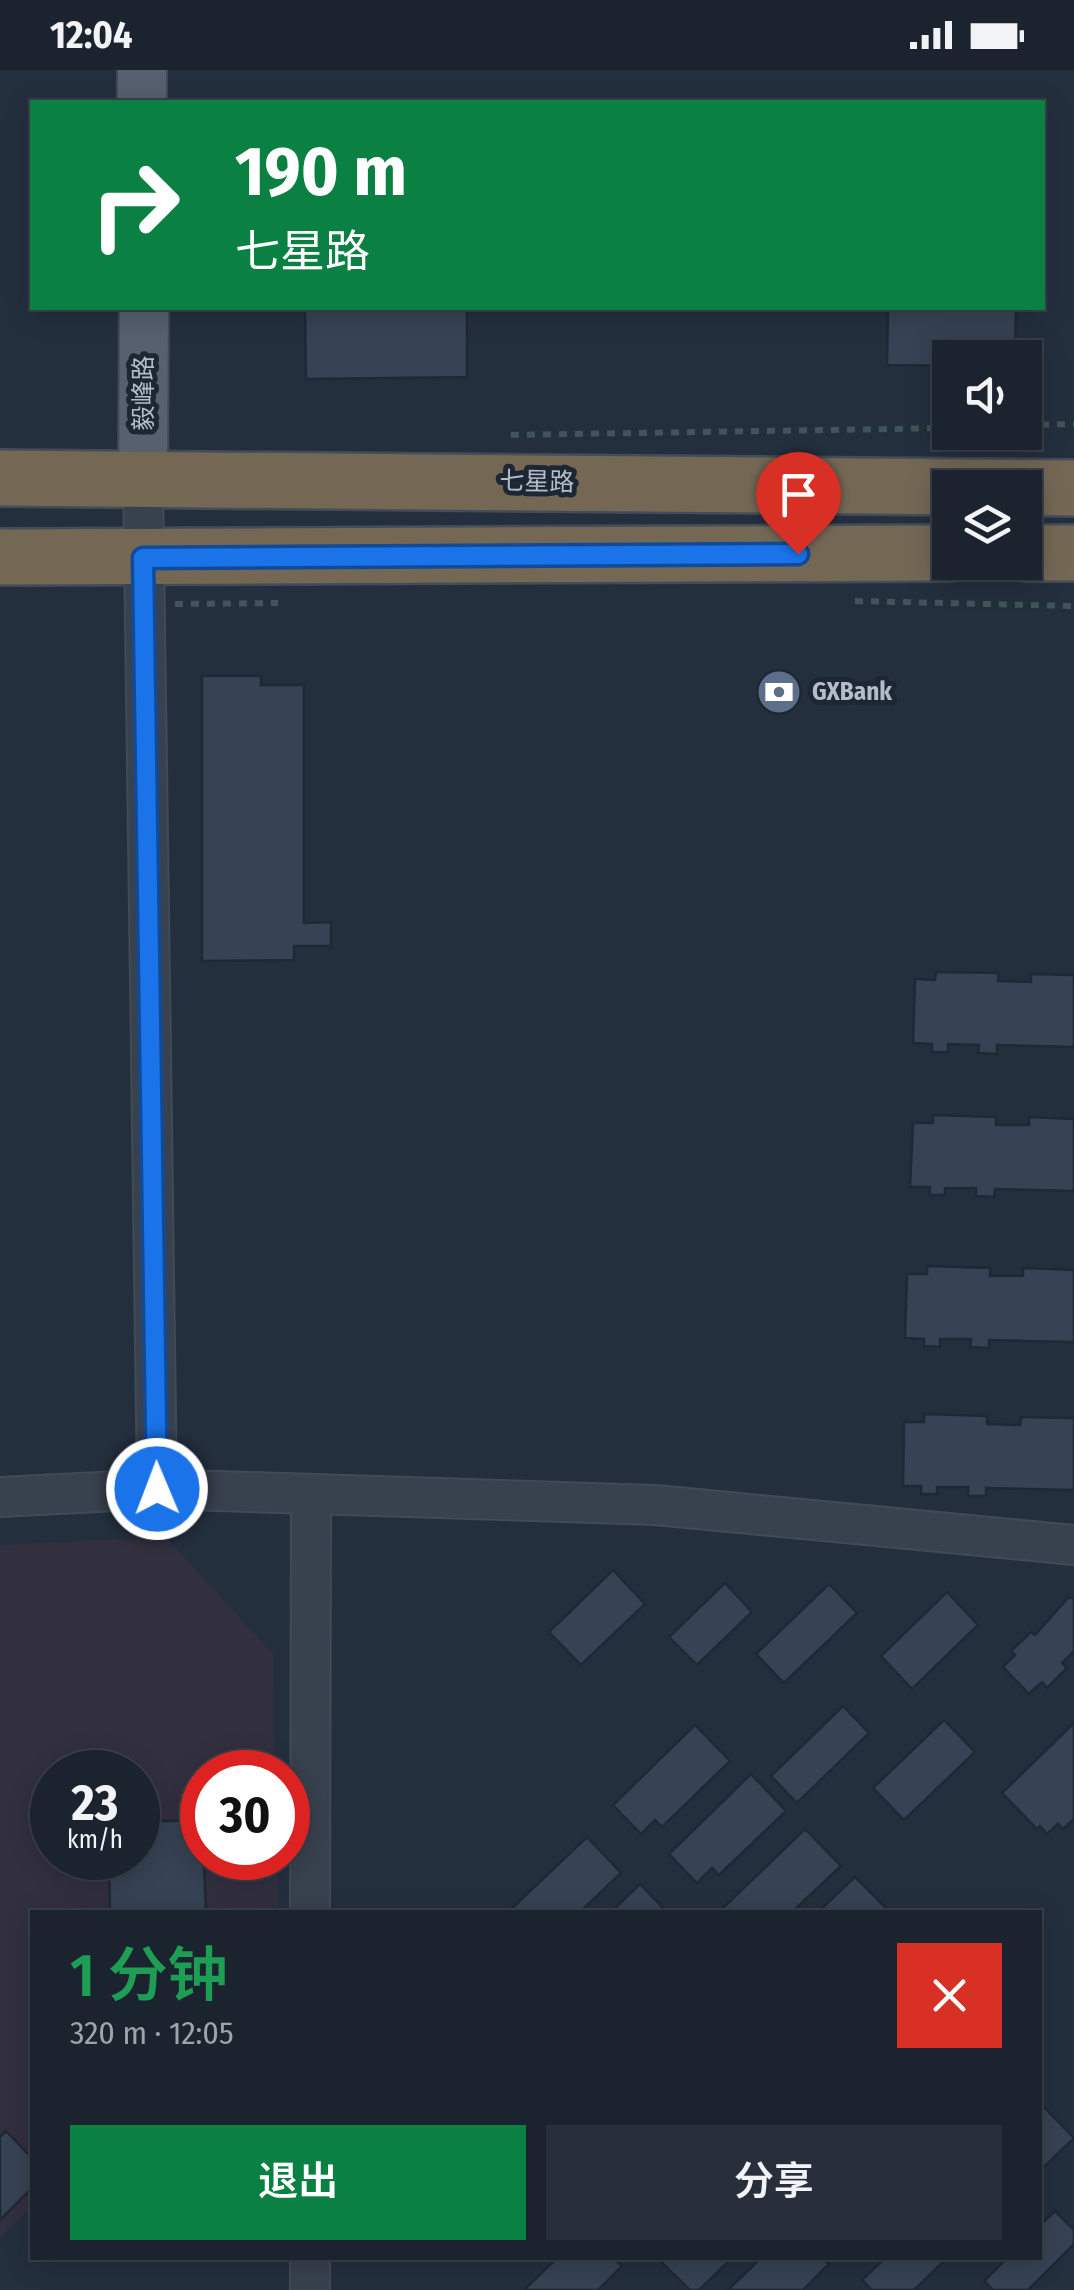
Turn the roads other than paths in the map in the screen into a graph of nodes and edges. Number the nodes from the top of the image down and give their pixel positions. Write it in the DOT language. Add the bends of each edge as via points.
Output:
graph roads {
  1 [pos="142,70"];
  2 [pos="142,100"];
  3 [pos="144,310"];
  4 [pos="0,478"];
  5 [pos="143,478"];
  6 [pos="1074,488"];
  7 [pos="932,553"];
  8 [pos="1042,553"];
  9 [pos="1074,553"];
  10 [pos="0,557"];
  11 [pos="143,558"];
  12 [pos="157,1489"];
  13 [pos="310,1494"];
  14 [pos="0,1496"];
  15 [pos="1074,1545"];
  16 [pos="310,1910"];
  17 [pos="310,2260"];
  18 [pos="310,2290"];
  1 -- 2 [label="main road"];
  3 -- 5 [label="main road, 毅峰路"];
  4 -- 5 [label="highway, 七星路"];
  5 -- 6 [label="highway, 七星路"];
  5 -- 11 [label="street"];
  7 -- 11 [label="highway"];
  8 -- 9 [label="highway"];
  10 -- 11 [label="highway"];
  11 -- 12 [label="street"];
  12 -- 13 [label="street"];
  12 -- 14 [label="street"];
  13 -- 15 [label="street" via="655,1506"];
  13 -- 16 [label="street"];
  17 -- 18 [label="street"];
}
